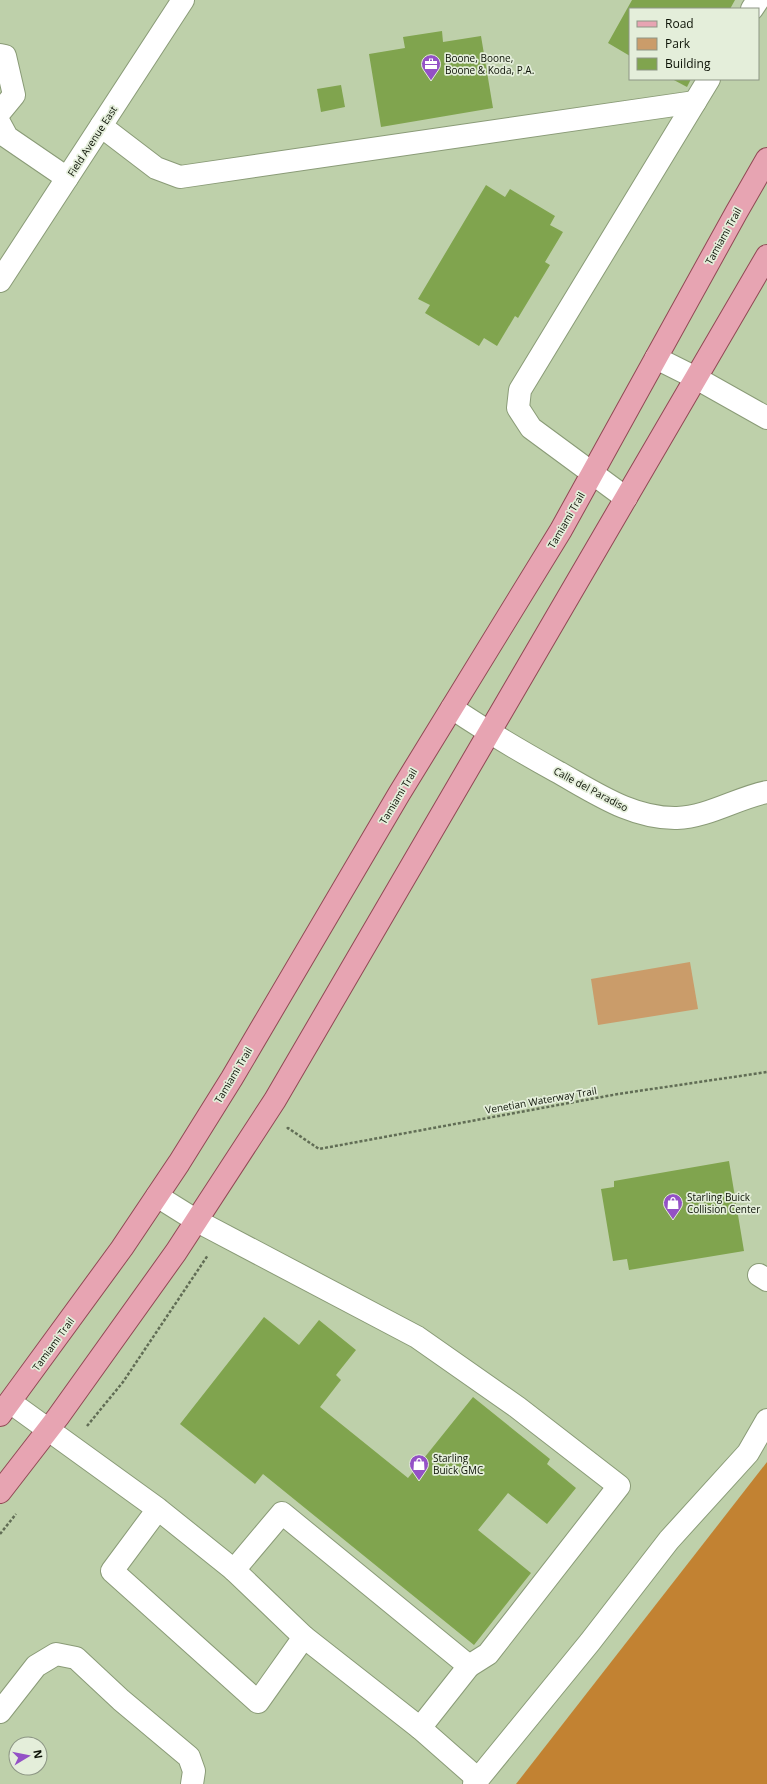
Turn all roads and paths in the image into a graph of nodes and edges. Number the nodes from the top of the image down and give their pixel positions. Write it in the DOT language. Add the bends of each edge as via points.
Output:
graph roads {
  1 [pos="183,0"];
  2 [pos="0,55"];
  3 [pos="709,80"];
  4 [pos="696,102"];
  5 [pos="0,112"];
  6 [pos="0,124"];
  7 [pos="101,126"];
  8 [pos="767,159"];
  9 [pos="67,178"];
  10 [pos="767,256"];
  11 [pos="0,281"];
  12 [pos="656,358"];
  13 [pos="696,378"];
  14 [pos="767,418"];
  15 [pos="592,474"];
  16 [pos="626,498"];
  17 [pos="452,708"];
  18 [pos="489,733"];
  19 [pos="767,792"];
  20 [pos="767,1072"];
  21 [pos="319,1149"];
  22 [pos="157,1196"];
  23 [pos="197,1221"];
  24 [pos="5,1408"];
  25 [pos="767,1420"];
  26 [pos="48,1430"];
  27 [pos="0,1492"];
  28 [pos="158,1509"];
  29 [pos="234,1570"];
  30 [pos="304,1637"];
  31 [pos="469,1666"];
  32 [pos="0,1712"];
  33 [pos="420,1728"];
  34 [pos="476,1782"];
  35 [pos="192,1784"];
  1 -- 7 [label="street, Field Avenue East"];
  2 -- 5 [label="street" via="5,56 14,95"];
  3 -- 4 [label="street"];
  4 -- 7 [label="street" via="180,177 156,168"];
  4 -- 15 [label="street" via="520,390 518,408 531,428"];
  6 -- 9 [label="street" via="7,137"];
  7 -- 9 [label="street, Field Avenue East"];
  8 -- 12 [label="main road, Tamiami Trail"];
  9 -- 11 [label="street, Field Avenue East"];
  10 -- 13 [label="main road"];
  12 -- 13 [label="street"];
  12 -- 15 [label="main road, Tamiami Trail"];
  13 -- 14 [label="street"];
  13 -- 16 [label="main road"];
  15 -- 16 [label="street"];
  15 -- 17 [label="main road, Tamiami Trail" via="561,530"];
  16 -- 18 [label="main road"];
  17 -- 18 [label="street, Calle del Paradiso"];
  17 -- 22 [label="main road, Tamiami Trail" via="232,1078"];
  18 -- 19 [label="street, Calle del Paradiso" via="618,805 644,814 677,818 707,812"];
  18 -- 23 [label="main road" via="275,1100"];
  20 -- 21 [label="path, Venetian Waterway Trail" via="618,1094"];
  22 -- 23 [label="street"];
  22 -- 24 [label="main road, Tamiami Trail"];
  23 -- 26 [label="main road"];
  23 -- 31 [label="street" via="417,1337 517,1407 619,1486 488,1654"];
  24 -- 26 [label="street"];
  25 -- 34 [label="street" via="748,1453 669,1540"];
  26 -- 27 [label="main road"];
  26 -- 28 [label="street"];
  28 -- 29 [label="street"];
  28 -- 30 [label="street" via="112,1571 258,1702"];
  29 -- 30 [label="street"];
  29 -- 31 [label="street" via="282,1513"];
  30 -- 33 [label="street"];
  31 -- 33 [label="street"];
  32 -- 35 [label="street" via="36,1666 56,1654 76,1658 189,1757 194,1771"];
  33 -- 34 [label="street"];
}
